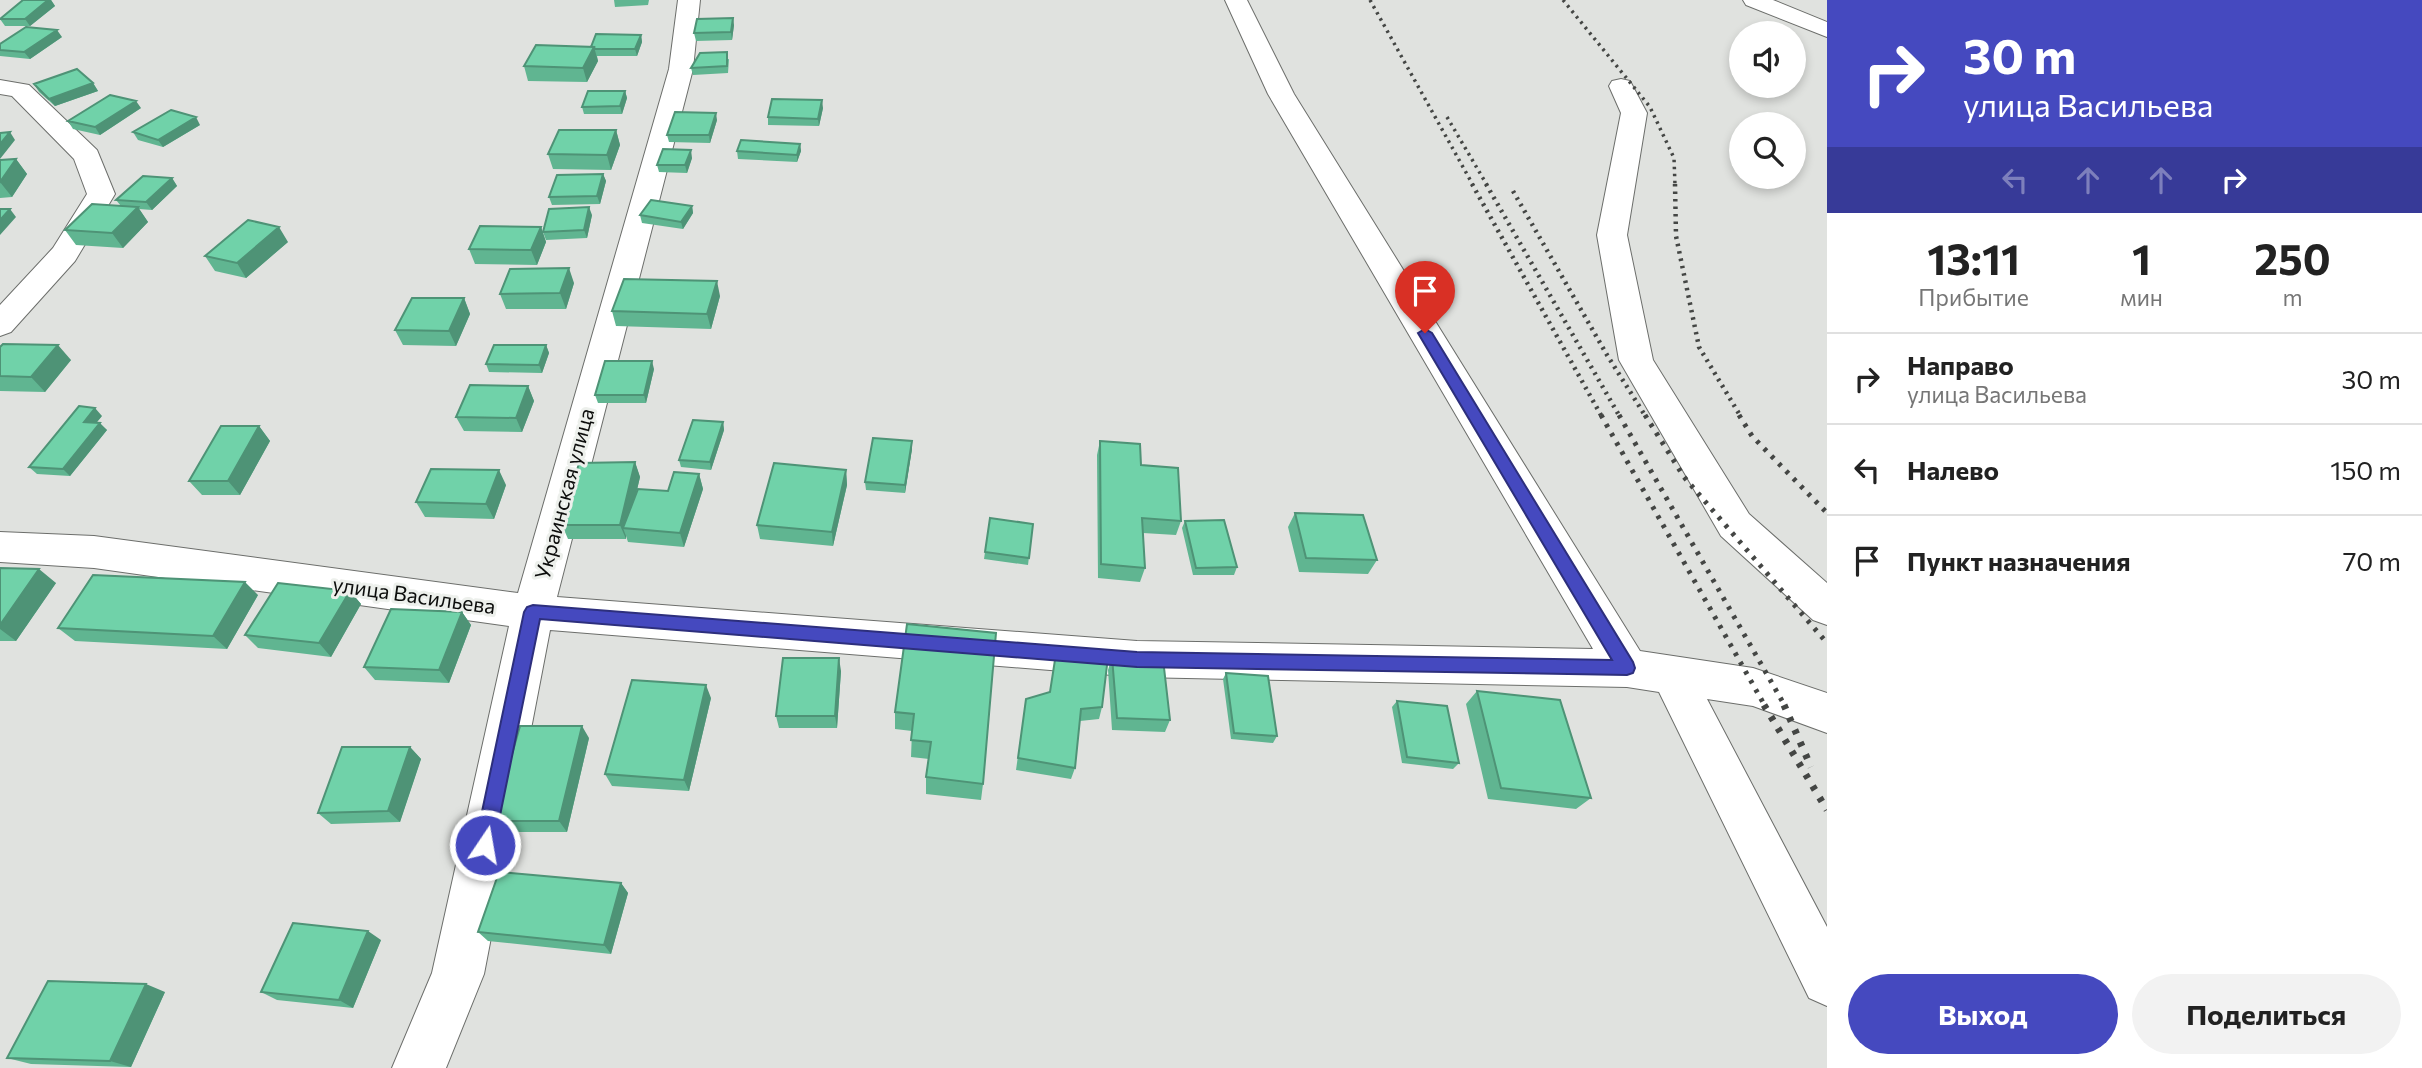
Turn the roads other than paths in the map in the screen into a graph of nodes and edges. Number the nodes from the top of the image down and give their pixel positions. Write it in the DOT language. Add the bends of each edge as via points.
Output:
graph roads {
  1 [pos="690,0"];
  2 [pos="1236,0"];
  3 [pos="1754,0"];
  4 [pos="1827,30"];
  5 [pos="1621,86"];
  6 [pos="10,88"];
  7 [pos="0,325"];
  8 [pos="0,547"];
  9 [pos="1827,608"];
  10 [pos="533,612"];
  11 [pos="1627,668"];
  12 [pos="1672,674"];
  13 [pos="1827,713"];
  14 [pos="1827,980"];
  15 [pos="419,1068"];
  1 -- 10 [label="street, Украинская улица" via="681,69"];
  2 -- 11 [label="street" via="1281,94"];
  3 -- 4 [label="street"];
  5 -- 9 [label="street" via="1633,113 1612,235 1636,360 1735,525"];
  6 -- 7 [label="street" via="87,156 101,194 64,254"];
  8 -- 10 [label="street, улица Васильева" via="94,552"];
  10 -- 11 [label="street, улица Васильева" via="1137,659"];
  10 -- 15 [label="street, Украинская улица" via="458,974"];
  11 -- 12 [label="street, улица Васильева"];
  12 -- 13 [label="street, улица Васильева" via="1753,687"];
  12 -- 14 [label="street"];
}
